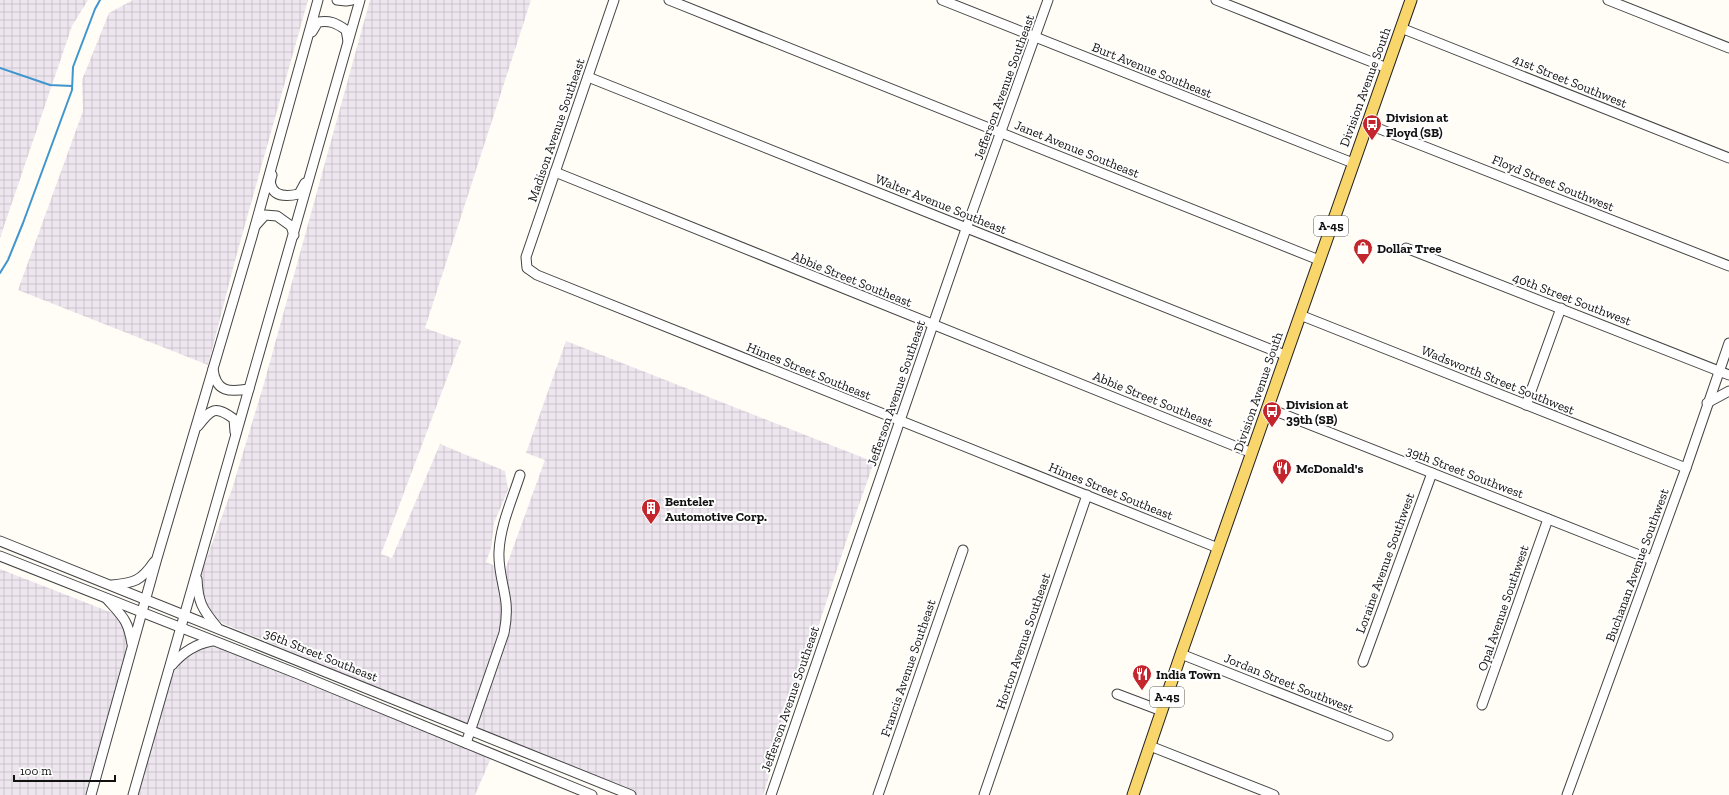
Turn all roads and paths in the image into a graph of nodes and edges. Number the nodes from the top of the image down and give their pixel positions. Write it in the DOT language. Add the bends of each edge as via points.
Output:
graph roads {
  1 [pos="318,0"];
  2 [pos="337,0"];
  3 [pos="352,0"];
  4 [pos="360,0"];
  5 [pos="614,0"];
  6 [pos="669,0"];
  7 [pos="942,0"];
  8 [pos="1048,0"];
  9 [pos="1216,0"];
  10 [pos="1411,0"];
  11 [pos="1608,0"];
  12 [pos="1401,28"];
  13 [pos="1035,38"];
  14 [pos="307,40"];
  15 [pos="348,44"];
  16 [pos="1729,48"];
  17 [pos="1387,68"];
  18 [pos="588,77"];
  19 [pos="1367,124"];
  20 [pos="1002,134"];
  21 [pos="1729,158"];
  22 [pos="272,160"];
  23 [pos="1353,164"];
  24 [pos="312,171"];
  25 [pos="555,172"];
  26 [pos="255,226"];
  27 [pos="966,229"];
  28 [pos="294,237"];
  29 [pos="1406,248"];
  30 [pos="1319,260"];
  31 [pos="1729,266"];
  32 [pos="527,268"];
  33 [pos="1561,308"];
  34 [pos="1300,314"];
  35 [pos="934,326"];
  36 [pos="1729,343"];
  37 [pos="1285,355"];
  38 [pos="213,366"];
  39 [pos="1719,371"];
  40 [pos="1729,375"];
  41 [pos="249,389"];
  42 [pos="1729,391"];
  43 [pos="1708,403"];
  44 [pos="1526,405"];
  45 [pos="1268,408"];
  46 [pos="900,422"];
  47 [pos="194,430"];
  48 [pos="235,439"];
  49 [pos="1252,453"];
  50 [pos="1686,468"];
  51 [pos="1432,473"];
  52 [pos="520,475"];
  53 [pos="1087,495"];
  54 [pos="1548,519"];
  55 [pos="0,541"];
  56 [pos="1218,548"];
  57 [pos="963,550"];
  58 [pos="0,556"];
  59 [pos="158,558"];
  60 [pos="1652,560"];
  61 [pos="197,573"];
  62 [pos="111,586"];
  63 [pos="106,598"];
  64 [pos="146,600"];
  65 [pos="143,612"];
  66 [pos="184,616"];
  67 [pos="180,628"];
  68 [pos="218,628"];
  69 [pos="213,641"];
  70 [pos="132,647"];
  71 [pos="1181,654"];
  72 [pos="1363,662"];
  73 [pos="169,668"];
  74 [pos="1117,694"];
  75 [pos="1482,705"];
  76 [pos="1162,711"];
  77 [pos="471,730"];
  78 [pos="1388,736"];
  79 [pos="466,743"];
  80 [pos="1150,746"];
  81 [pos="91,795"];
  82 [pos="134,795"];
  83 [pos="592,795"];
  84 [pos="631,795"];
  85 [pos="771,795"];
  86 [pos="878,795"];
  87 [pos="984,795"];
  88 [pos="1133,795"];
  89 [pos="1274,795"];
  90 [pos="1567,795"];
  1 -- 14 [label="street"];
  2 -- 3 [label="street"];
  4 -- 15 [label="street"];
  5 -- 18 [label="street, Madison Avenue Southeast"];
  6 -- 20 [label="street, Janet Avenue Southeast"];
  7 -- 13 [label="street, Burt Avenue Southeast"];
  8 -- 13 [label="street, Jefferson Avenue Southeast"];
  9 -- 17 [label="street"];
  10 -- 12 [label="main road, Division Avenue South / A-45"];
  11 -- 16 [label="street"];
  12 -- 17 [label="main road, Division Avenue South / A-45"];
  12 -- 21 [label="street, 41st Street Southwest"];
  13 -- 20 [label="street, Jefferson Avenue Southeast"];
  13 -- 23 [label="street, Burt Avenue Southeast"];
  14 -- 15 [label="street" via="318,22 327,20 346,30"];
  14 -- 22 [label="street"];
  15 -- 24 [label="street"];
  17 -- 19 [label="main road, Division Avenue South / A-45"];
  18 -- 25 [label="street, Madison Avenue Southeast"];
  18 -- 27 [label="street, Walter Avenue Southeast"];
  19 -- 23 [label="main road, Division Avenue South / A-45"];
  19 -- 31 [label="street, Floyd Street Southwest"];
  20 -- 27 [label="street, Jefferson Avenue Southeast"];
  20 -- 30 [label="street, Janet Avenue Southeast"];
  22 -- 24 [label="street" via="271,186 286,196 299,194"];
  22 -- 26 [label="street"];
  23 -- 30 [label="main road, Division Avenue South / A-45"];
  24 -- 28 [label="street"];
  25 -- 32 [label="street, Madison Avenue Southeast" via="526,257"];
  25 -- 35 [label="street, Abbie Street Southeast"];
  26 -- 28 [label="street" via="265,215 278,216 291,226"];
  26 -- 38 [label="street"];
  27 -- 35 [label="street, Jefferson Avenue Southeast"];
  27 -- 37 [label="street, Walter Avenue Southeast"];
  28 -- 41 [label="street"];
  29 -- 33 [label="street, 40th Street Southwest"];
  30 -- 34 [label="main road, Division Avenue South / A-45"];
  32 -- 46 [label="street, Himes Street Southeast" via="536,275"];
  33 -- 39 [label="street, 40th Street Southwest"];
  33 -- 44 [label="street"];
  34 -- 37 [label="main road, Division Avenue South / A-45"];
  34 -- 44 [label="street, Wadsworth Street Southwest"];
  35 -- 46 [label="street, Jefferson Avenue Southeast"];
  35 -- 49 [label="street, Abbie Street Southeast"];
  36 -- 39 [label="street, Buchanan Avenue Southwest"];
  37 -- 45 [label="main road, Division Avenue South / A-45"];
  38 -- 41 [label="street" via="214,379 219,386 227,391"];
  38 -- 47 [label="street"];
  39 -- 40 [label="street, 40th Street Southwest"];
  39 -- 43 [label="street, Buchanan Avenue Southwest"];
  41 -- 48 [label="street"];
  42 -- 43 [label="street"];
  43 -- 50 [label="street, Buchanan Avenue Southwest"];
  44 -- 50 [label="street, Wadsworth Street Southwest"];
  45 -- 49 [label="main road, Division Avenue South / A-45"];
  45 -- 51 [label="street, 39th Street Southwest"];
  46 -- 53 [label="street, Himes Street Southeast"];
  46 -- 85 [label="street, Jefferson Avenue Southeast"];
  47 -- 48 [label="street" via="209,412 216,410 225,412 234,419"];
  47 -- 59 [label="street"];
  48 -- 61 [label="street"];
  49 -- 56 [label="main road, Division Avenue South / A-45"];
  50 -- 60 [label="street, Buchanan Avenue Southwest"];
  51 -- 54 [label="street, 39th Street Southwest"];
  51 -- 72 [label="street, Loraine Avenue Southwest"];
  52 -- 77 [label="street" via="503,525 499,551 499,569 507,617 504,633"];
  53 -- 56 [label="street, Himes Street Southeast"];
  53 -- 87 [label="street, Horton Avenue Southeast"];
  54 -- 60 [label="street, 39th Street Southwest"];
  54 -- 75 [label="street, Opal Avenue Southwest"];
  55 -- 62 [label="street, 36th Street Southeast"];
  56 -- 71 [label="main road, Division Avenue South / A-45"];
  57 -- 86 [label="street, Francis Avenue Southeast"];
  58 -- 63 [label="street, 36th Street Southeast"];
  59 -- 62 [label="street" via="148,571 133,583"];
  59 -- 64 [label="street"];
  60 -- 90 [label="street, Buchanan Avenue Southwest"];
  61 -- 66 [label="street"];
  61 -- 68 [label="street" via="198,598 204,612"];
  62 -- 64 [label="street, 36th Street Southeast"];
  63 -- 65 [label="street, 36th Street Southeast"];
  63 -- 70 [label="street" via="129,627"];
  64 -- 65 [label="street"];
  64 -- 66 [label="street, 36th Street Southeast"];
  65 -- 67 [label="street, 36th Street Southeast"];
  65 -- 70 [label="street"];
  66 -- 67 [label="street"];
  66 -- 68 [label="street, 36th Street Southeast"];
  67 -- 69 [label="street, 36th Street Southeast"];
  67 -- 73 [label="street"];
  68 -- 77 [label="street, 36th Street Southeast"];
  69 -- 73 [label="street" via="191,647"];
  69 -- 79 [label="street, 36th Street Southeast"];
  70 -- 81 [label="street"];
  71 -- 76 [label="main road, Division Avenue South / A-45"];
  71 -- 78 [label="street, Jordan Street Southwest"];
  73 -- 82 [label="street"];
  74 -- 76 [label="street"];
  76 -- 80 [label="main road, Division Avenue South / A-45"];
  77 -- 79 [label="street"];
  77 -- 84 [label="street, 36th Street Southeast"];
  79 -- 83 [label="street, 36th Street Southeast"];
  80 -- 88 [label="main road, Division Avenue South / A-45"];
  80 -- 89 [label="street"];
}
